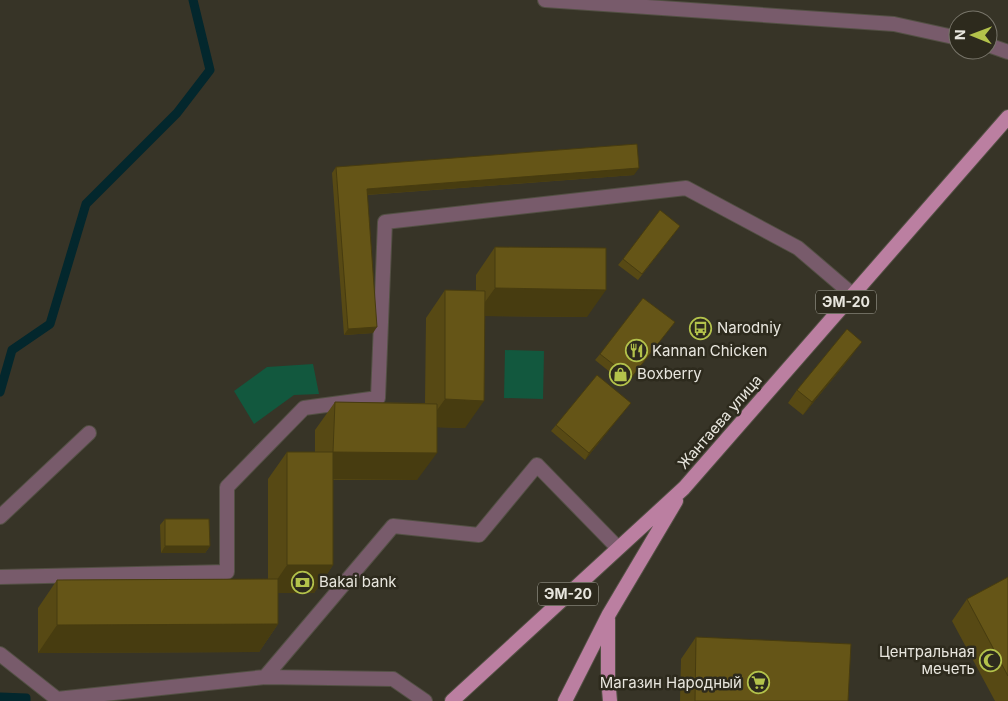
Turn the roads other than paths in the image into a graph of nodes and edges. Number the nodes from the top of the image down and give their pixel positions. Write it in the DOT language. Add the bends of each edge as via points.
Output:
graph roads {
  1 [pos="545,0"];
  2 [pos="948,36"];
  3 [pos="1008,117"];
  4 [pos="853,295"];
  5 [pos="89,433"];
  6 [pos="684,488"];
  7 [pos="0,517"];
  8 [pos="618,548"];
  9 [pos="0,577"];
  10 [pos="608,614"];
  11 [pos="0,654"];
  12 [pos="265,677"];
  13 [pos="426,701"];
  14 [pos="452,701"];
  15 [pos="565,701"];
  16 [pos="610,701"];
  1 -- 2 [label="street" via="894,24"];
  3 -- 4 [label="main road, Жантаева улица / ЭМ-20"];
  4 -- 6 [label="main road, Жантаева улица / ЭМ-20"];
  4 -- 9 [label="street" via="798,248 686,188 385,222 378,398 304,408 227,487 227,572"];
  5 -- 7 [label="street"];
  6 -- 8 [label="main road, Жантаева улица / ЭМ-20"];
  6 -- 10 [label="main road, ЭМ-20"];
  8 -- 12 [label="street" via="538,465 479,535 393,526"];
  8 -- 14 [label="main road, Жантаева улица / ЭМ-20"];
  10 -- 15 [label="main road, ЭМ-20"];
  10 -- 16 [label="main road"];
  11 -- 12 [label="street" via="57,699"];
  12 -- 13 [label="street" via="392,679"];
}
